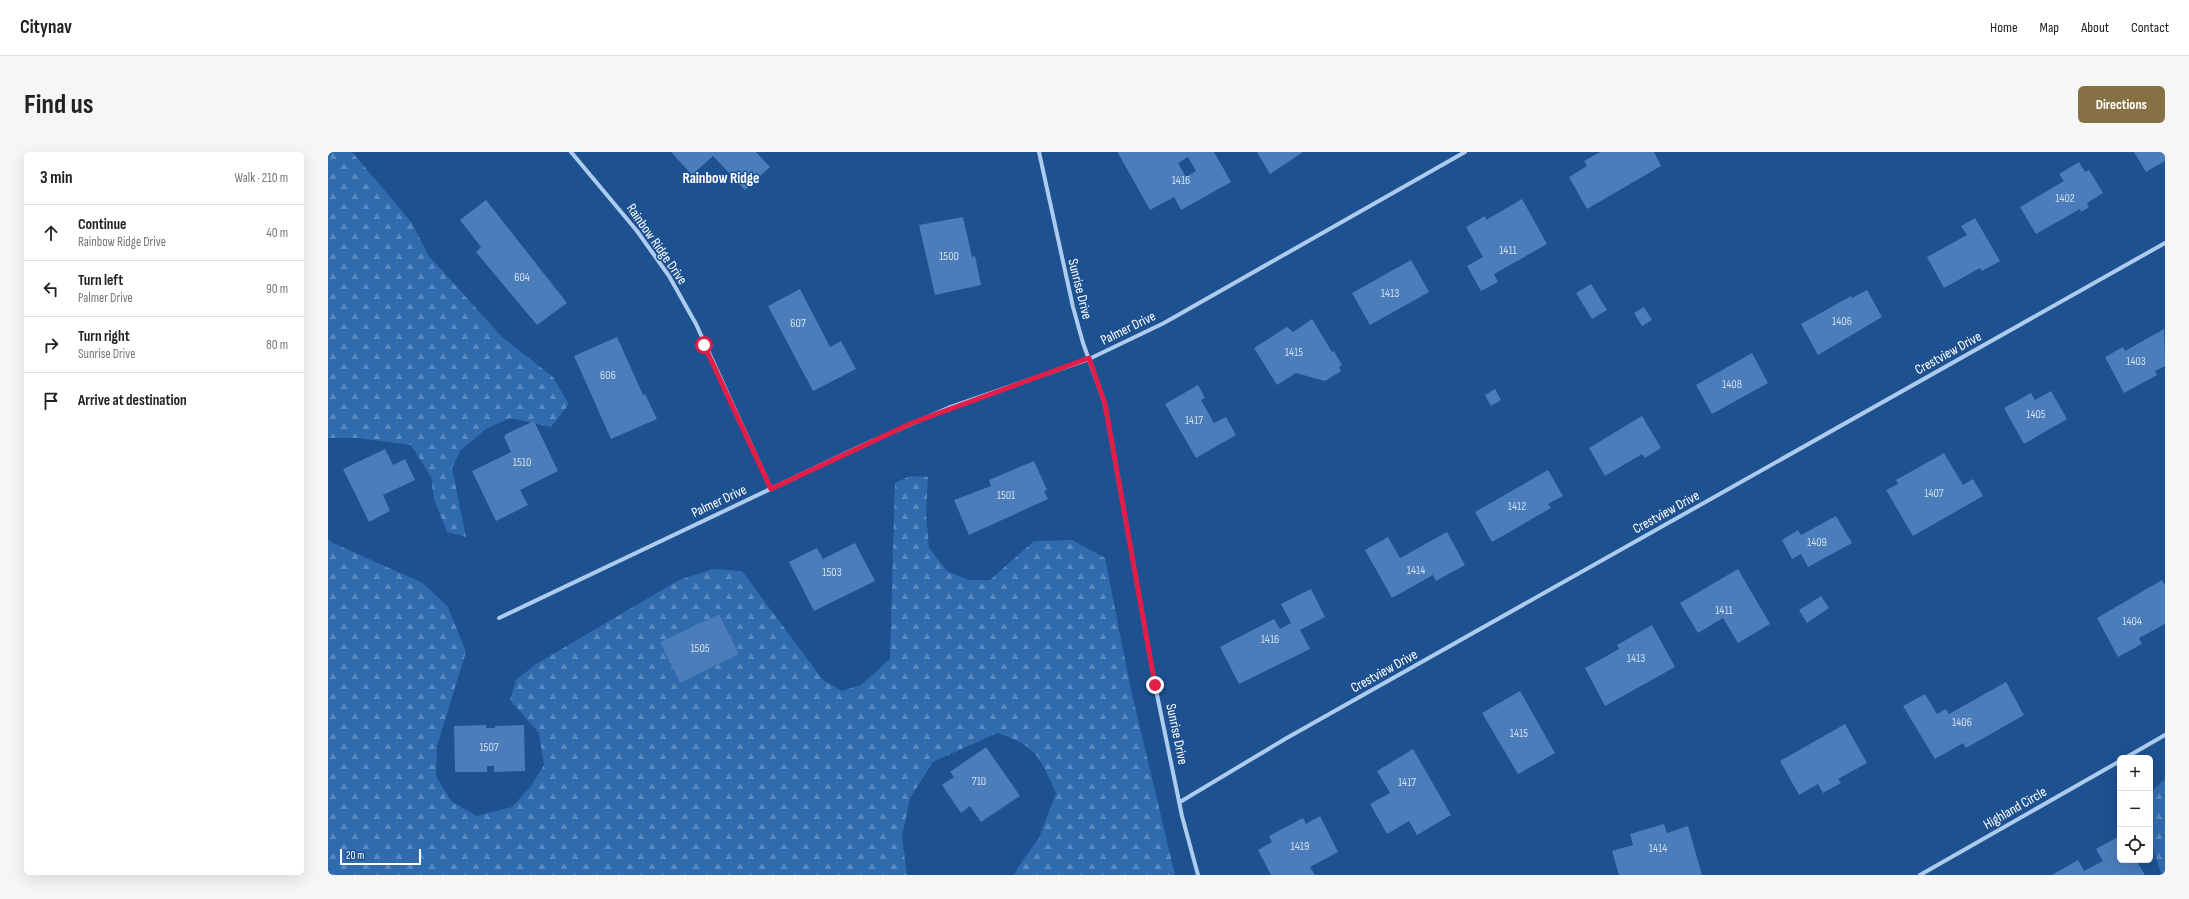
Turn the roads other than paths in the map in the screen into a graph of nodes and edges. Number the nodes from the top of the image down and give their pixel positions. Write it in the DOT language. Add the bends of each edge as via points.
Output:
graph roads {
  1 [pos="571,152"];
  2 [pos="1039,152"];
  3 [pos="1465,152"];
  4 [pos="2165,243"];
  5 [pos="1089,358"];
  6 [pos="771,489"];
  7 [pos="499,618"];
  8 [pos="2165,735"];
  9 [pos="2130,755"];
  10 [pos="2117,763"];
  11 [pos="1180,802"];
  12 [pos="1198,875"];
  13 [pos="1920,875"];
  1 -- 6 [label="street, Rainbow Ridge Drive" via="637,231 669,276 696,324"];
  2 -- 5 [label="street, Sunrise Drive" via="1073,307"];
  3 -- 5 [label="street, Palmer Drive" via="1164,323"];
  4 -- 11 [label="street, Crestview Drive" via="1292,736"];
  5 -- 6 [label="street, Palmer Drive" via="912,423"];
  5 -- 11 [label="street, Sunrise Drive" via="1109,422 1155,685"];
  6 -- 7 [label="street, Palmer Drive"];
  8 -- 9 [label="street"];
  10 -- 13 [label="street, Highland Circle"];
  11 -- 12 [label="street, Sunrise Drive"];
}
